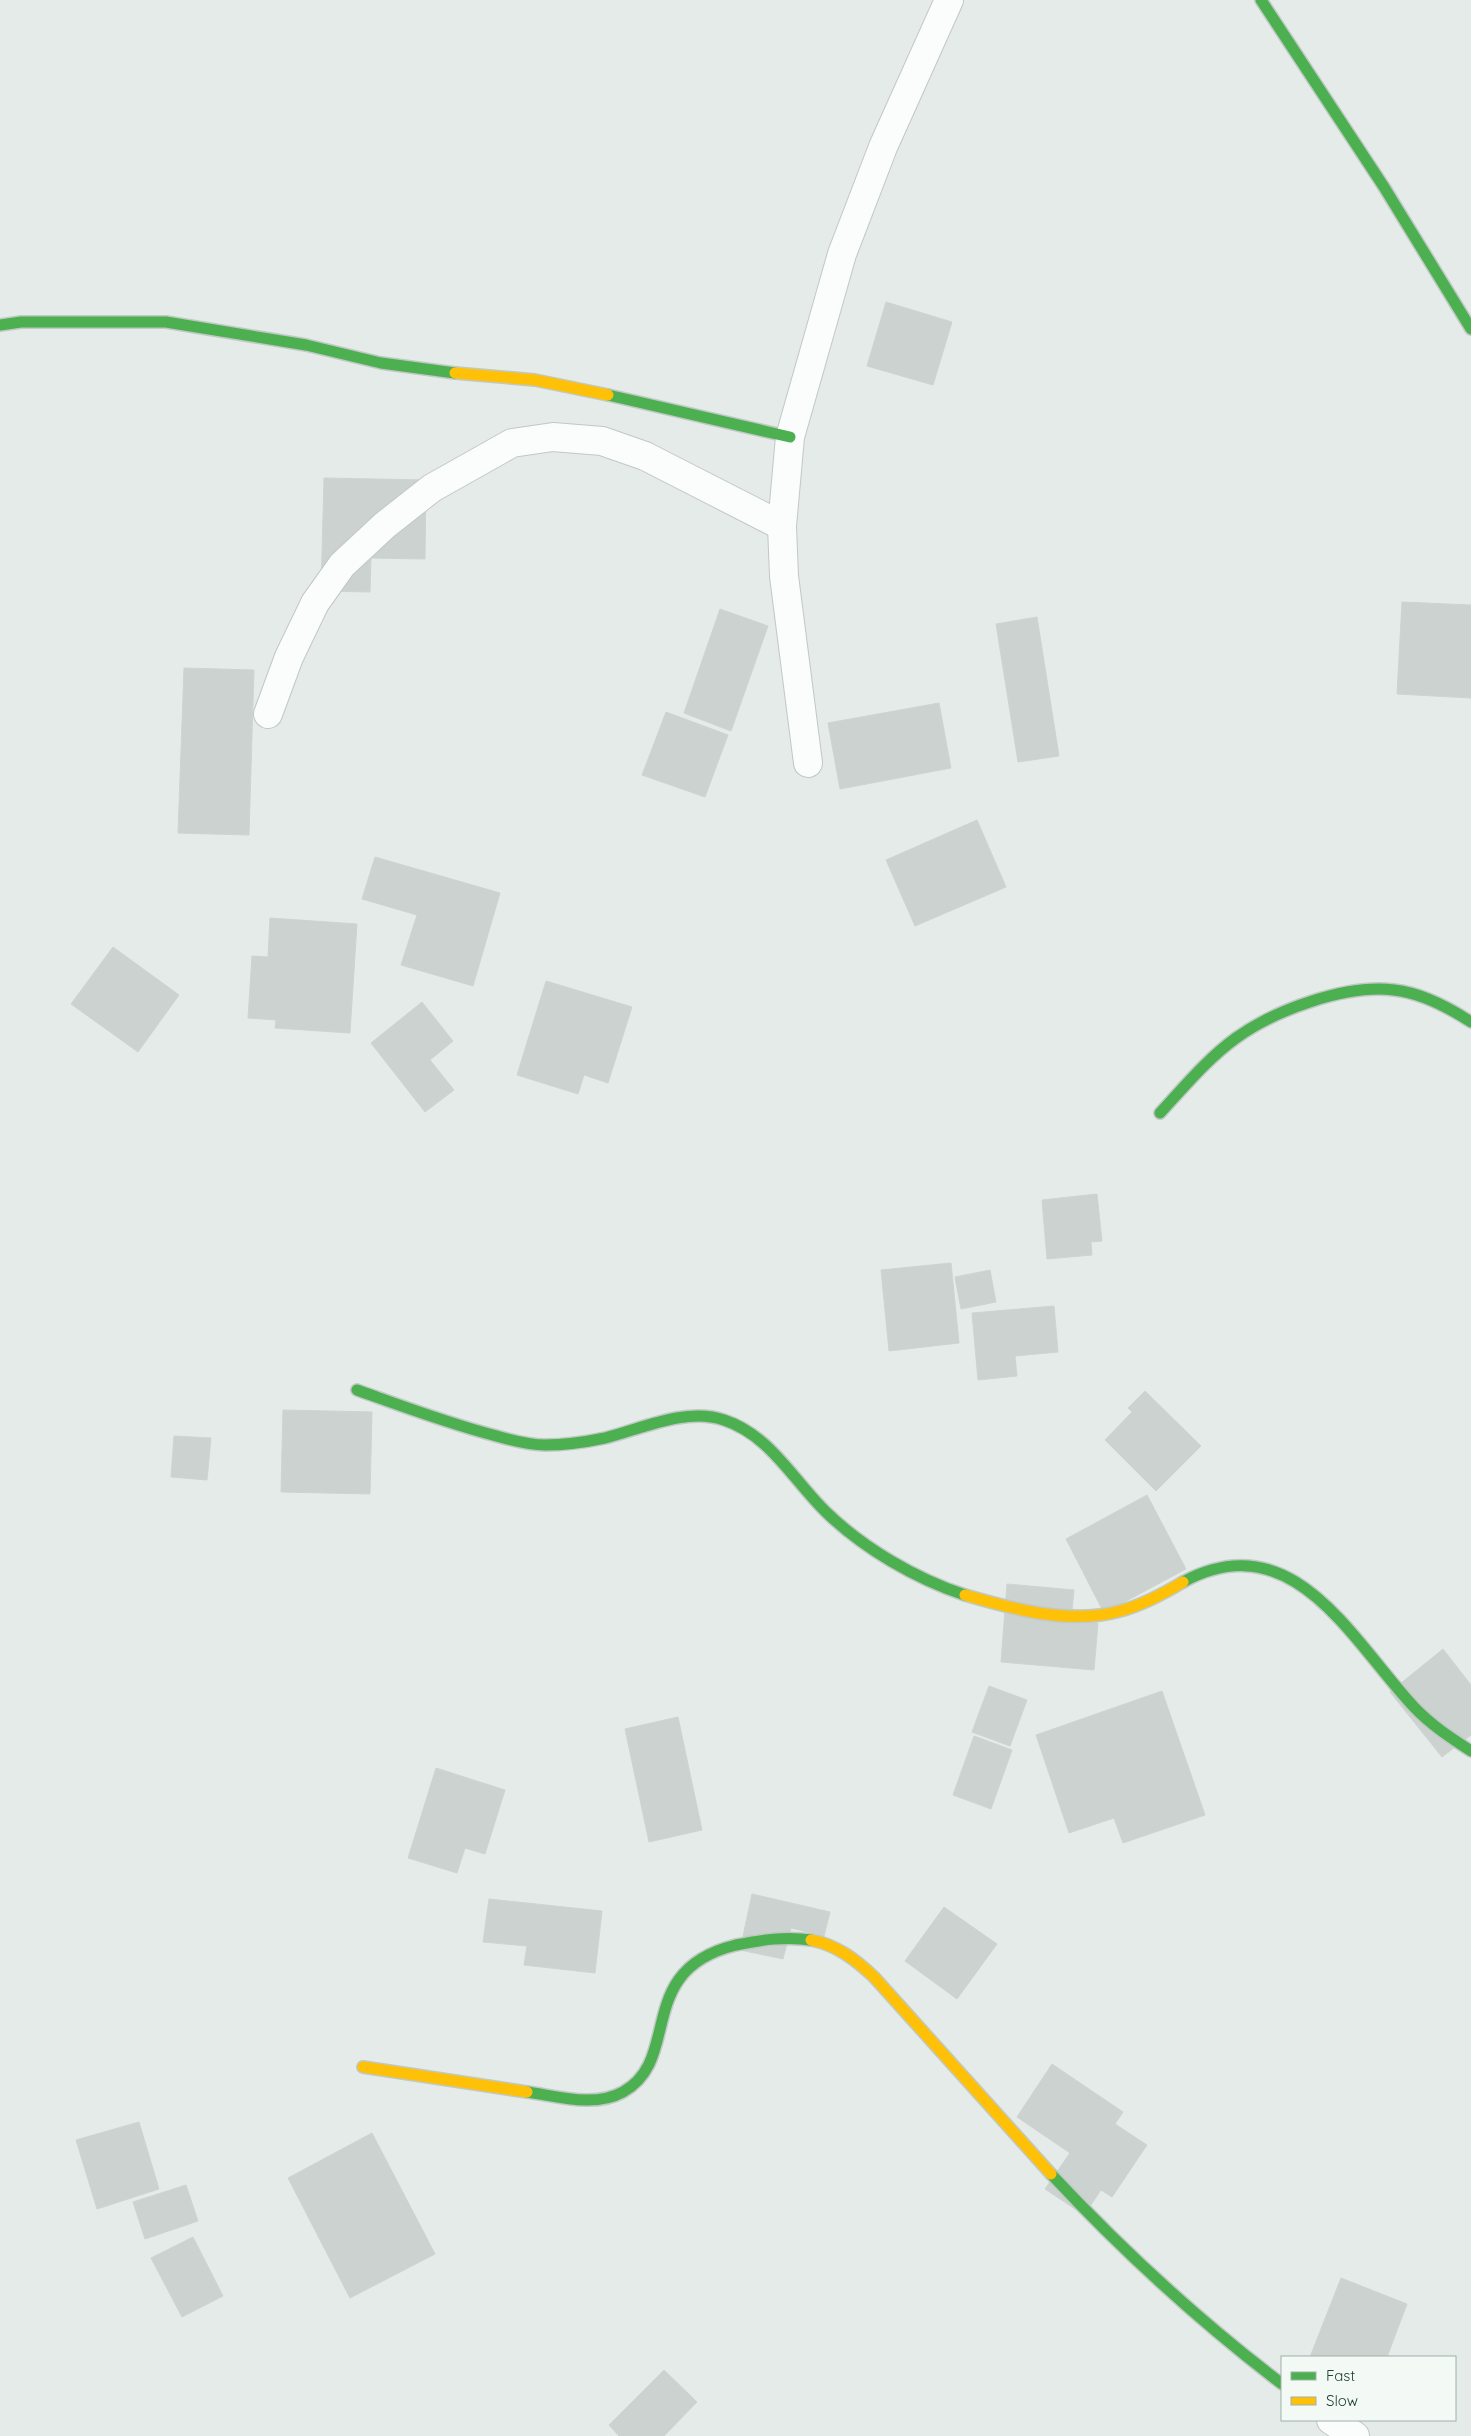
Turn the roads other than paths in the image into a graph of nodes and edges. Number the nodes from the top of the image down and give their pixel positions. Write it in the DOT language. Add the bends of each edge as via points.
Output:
graph roads {
  1 [pos="948,0"];
  2 [pos="1261,0"];
  3 [pos="0,325"];
  4 [pos="1471,329"];
  5 [pos="790,437"];
  6 [pos="782,526"];
  7 [pos="268,714"];
  8 [pos="808,764"];
  9 [pos="1471,1022"];
  10 [pos="1160,1113"];
  11 [pos="357,1390"];
  12 [pos="1471,1751"];
  13 [pos="362,2067"];
  14 [pos="1281,2383"];
  15 [pos="1332,2421"];
  16 [pos="1355,2436"];
  1 -- 5 [label="street" via="883,147 842,254"];
  2 -- 4 [label="street" via="1384,187"];
  3 -- 5 [label="street" via="21,322 166,322 306,345 381,363 535,380"];
  5 -- 6 [label="street"];
  6 -- 7 [label="street" via="645,456 602,441 553,437 512,443 432,488 342,565 315,603 289,657"];
  6 -- 8 [label="street" via="784,576"];
  9 -- 10 [label="street" via="1450,1008 1393,989 1323,998 1279,1013 1238,1037 1214,1056"];
  11 -- 12 [label="street" via="442,1421 542,1445 591,1441 698,1415 723,1419 746,1429 772,1451 806,1492 840,1525 901,1565 962,1594 1039,1613 1067,1616 1119,1612 1144,1603 1210,1568 1245,1564 1266,1570 1304,1588 1322,1602 1434,1727"];
  13 -- 14 [label="street" via="587,2100 621,2094 645,2070 671,1990 689,1965 703,1956 764,1940 812,1938 850,1955 896,2000 1099,2225 1162,2287"];
  15 -- 16 [label="street"];
}
